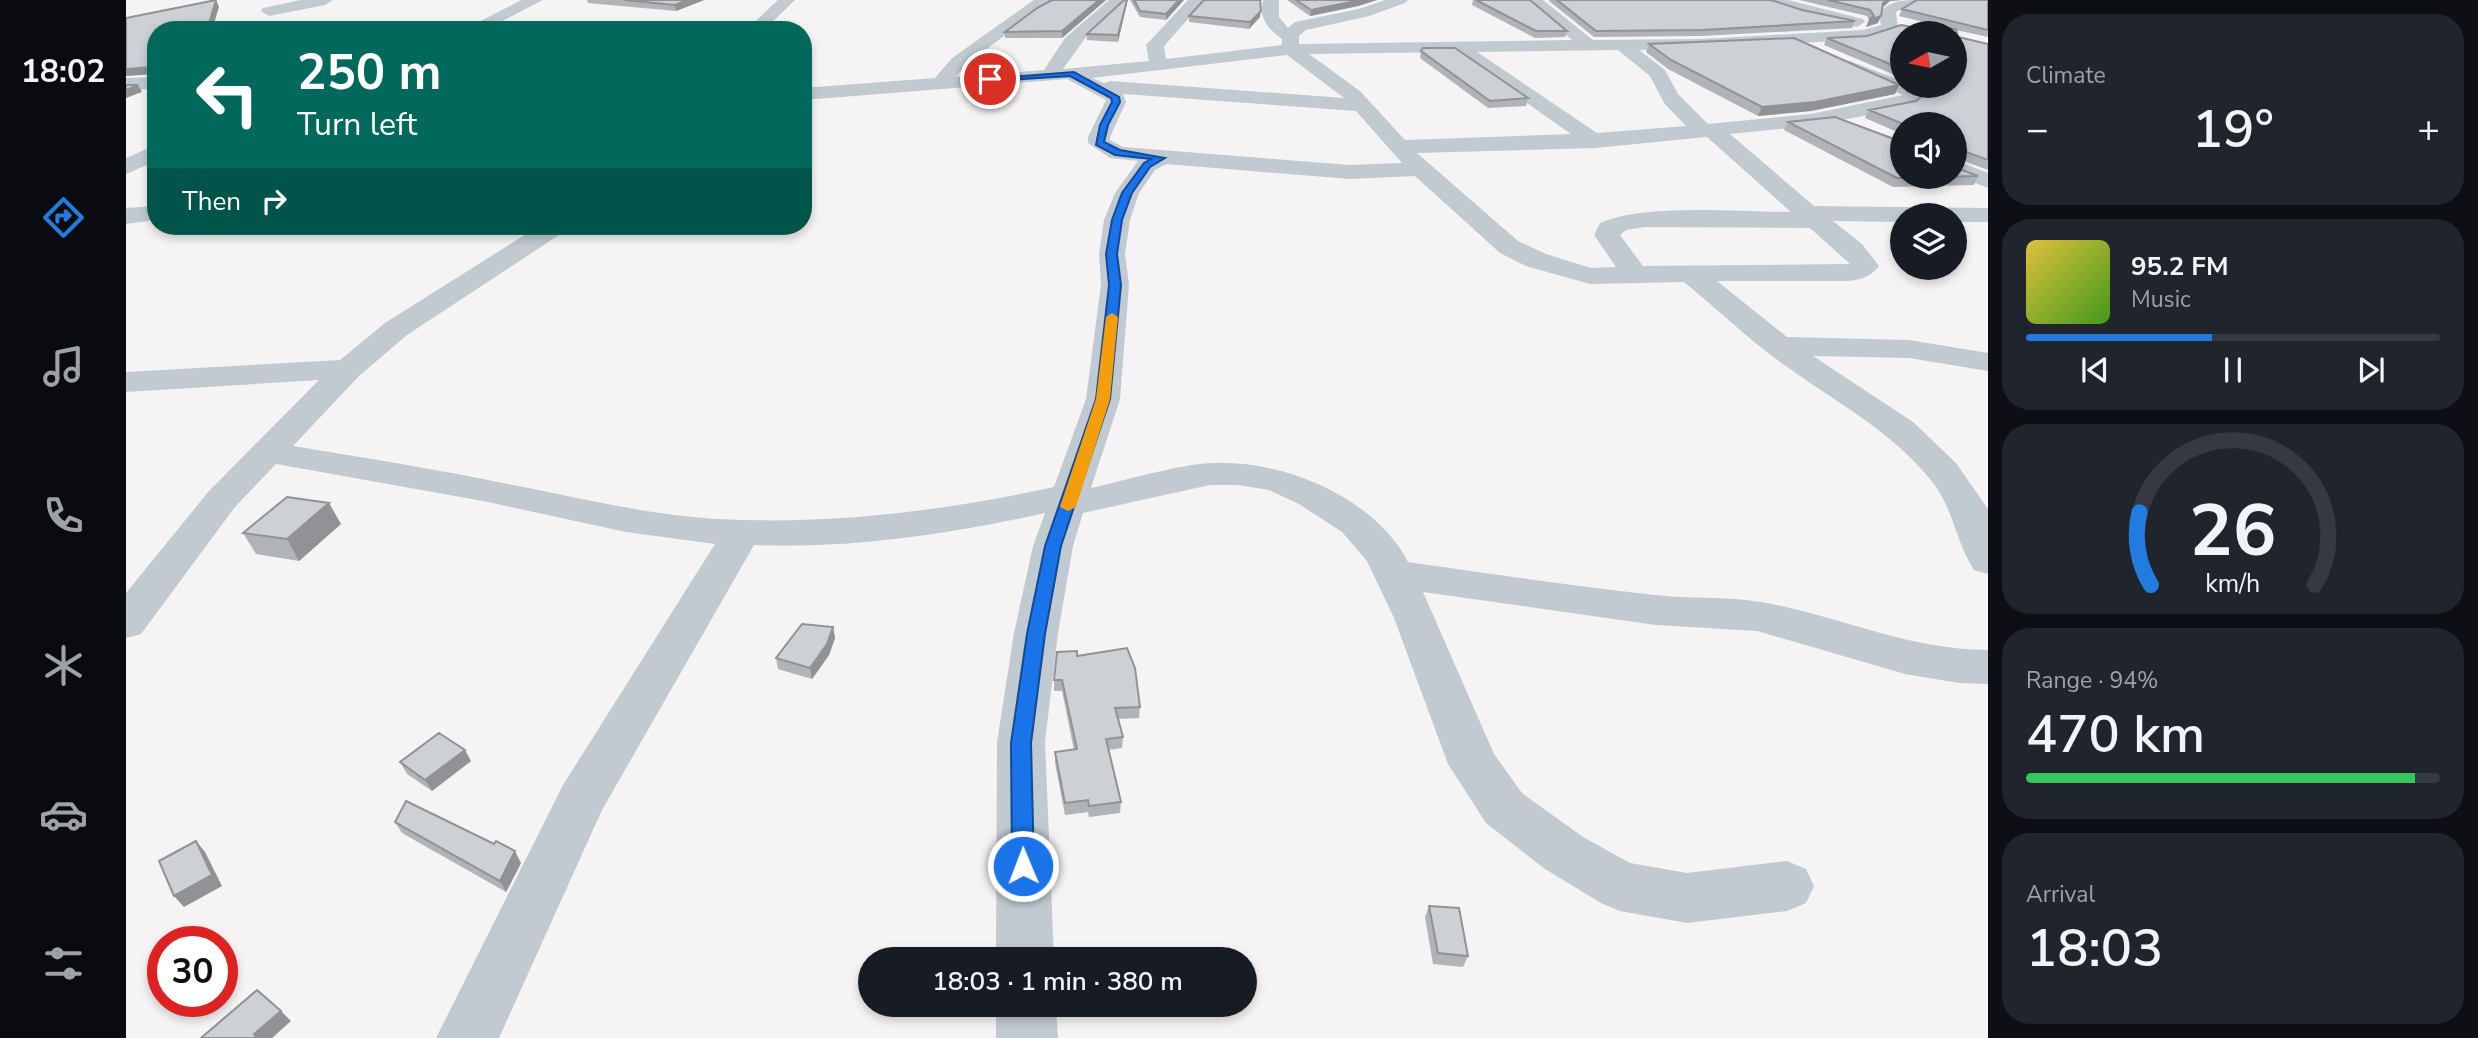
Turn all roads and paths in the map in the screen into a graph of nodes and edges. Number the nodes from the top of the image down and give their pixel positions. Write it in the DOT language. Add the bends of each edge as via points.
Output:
graph roads {
  1 [pos="325,0"];
  2 [pos="535,0"];
  3 [pos="787,0"];
  4 [pos="1044,0"];
  5 [pos="1119,0"];
  6 [pos="1197,0"];
  7 [pos="1271,0"];
  8 [pos="1400,0"];
  9 [pos="1533,0"];
  10 [pos="1772,0"];
  11 [pos="1912,0"];
  12 [pos="265,11"];
  13 [pos="490,21"];
  14 [pos="764,21"];
  15 [pos="1889,25"];
  16 [pos="1790,39"];
  17 [pos="1291,43"];
  18 [pos="1622,45"];
  19 [pos="1588,46"];
  20 [pos="1458,47"];
  21 [pos="1163,65"];
  22 [pos="1061,74"];
  23 [pos="147,83"];
  24 [pos="941,83"];
  25 [pos="126,84"];
  26 [pos="1093,85"];
  27 [pos="812,93"];
  28 [pos="1360,105"];
  29 [pos="1835,117"];
  30 [pos="1707,130"];
  31 [pos="1869,130"];
  32 [pos="1595,141"];
  33 [pos="1398,147"];
  34 [pos="147,154"];
  35 [pos="126,155"];
  36 [pos="147,156"];
  37 [pos="1160,158"];
  38 [pos="126,167"];
  39 [pos="1422,169"];
  40 [pos="1967,172"];
  41 [pos="1988,181"];
  42 [pos="147,214"];
  43 [pos="1988,215"];
  44 [pos="126,216"];
  45 [pos="1810,216"];
  46 [pos="542,235"];
  47 [pos="1692,275"];
  48 [pos="1636,276"];
  49 [pos="1780,346"];
  50 [pos="1988,362"];
  51 [pos="348,369"];
  52 [pos="126,382"];
  53 [pos="269,453"];
  54 [pos="1971,489"];
  55 [pos="1070,500"];
  56 [pos="742,532"];
  57 [pos="1988,561"];
  58 [pos="1394,574"];
  59 [pos="126,623"];
  60 [pos="1988,667"];
  61 [pos="1787,886"];
  62 [pos="1025,947"];
  63 [pos="1026,1017"];
  64 [pos="467,1038"];
  65 [pos="1027,1038"];
  1 -- 12 [label="street"];
  2 -- 13 [label="street"];
  3 -- 14 [label="street"];
  4 -- 24 [label="street" via="958,62"];
  5 -- 22 [label="street" via="1072,38 1059,56"];
  6 -- 21 [label="street" via="1155,46 1157,60"];
  7 -- 17 [label="street" via="1271,19"];
  8 -- 17 [label="street" via="1301,26"];
  9 -- 19 [label="street"];
  10 -- 15 [label="street" via="1806,11"];
  11 -- 15 [label="street" via="1890,9"];
  15 -- 16 [label="street" via="1863,35"];
  16 -- 18 [label="street"];
  16 -- 29 [label="street" via="1915,96"];
  17 -- 20 [label="street"];
  17 -- 21 [label="street"];
  17 -- 28 [label="street"];
  18 -- 19 [label="street"];
  18 -- 30 [label="street" via="1658,74 1667,95"];
  19 -- 20 [label="street"];
  20 -- 32 [label="street"];
  21 -- 22 [label="street"];
  22 -- 24 [label="street"];
  22 -- 26 [label="street"];
  23 -- 25 [label="street"];
  24 -- 27 [label="street"];
  26 -- 28 [label="street"];
  26 -- 37 [label="street" via="1116,102 1099,143 1118,153"];
  28 -- 33 [label="street"];
  29 -- 30 [label="street"];
  29 -- 31 [label="street"];
  30 -- 32 [label="street"];
  30 -- 45 [label="street"];
  32 -- 33 [label="street"];
  33 -- 39 [label="street"];
  34 -- 35 [label="street"];
  36 -- 38 [label="street"];
  37 -- 39 [label="street" via="1350,172"];
  37 -- 55 [label="street" via="1147,165 1127,193 1117,220 1103,399"];
  39 -- 48 [label="street" via="1509,247 1590,276"];
  40 -- 41 [label="street"];
  42 -- 44 [label="street"];
  43 -- 45 [label="street"];
  45 -- 47 [label="street" via="1853,250 1865,266 1856,272"];
  45 -- 48 [label="street" via="1645,219 1609,228 1607,235"];
  46 -- 51 [label="street" via="396,329"];
  47 -- 48 [label="street"];
  47 -- 49 [label="street"];
  49 -- 50 [label="street" via="1909,349"];
  49 -- 54 [label="street" via="1900,429 1944,471"];
  51 -- 52 [label="street"];
  51 -- 53 [label="street"];
  53 -- 56 [label="street" via="420,477 663,526"];
  53 -- 59 [label="street" via="222,499"];
  54 -- 57 [label="street" via="1967,504"];
  55 -- 56 [label="street" via="857,532"];
  55 -- 58 [label="street" via="1210,474 1279,481 1356,523 1385,556"];
  55 -- 62 [label="street" via="1053,546 1021,743"];
  56 -- 64 [label="street" via="581,800"];
  58 -- 60 [label="street" via="1658,611 1772,619 1897,657 1953,668"];
  58 -- 61 [label="street" via="1472,764 1504,808 1564,853 1620,886 1687,898"];
  63 -- 65 [label="street"];
}
